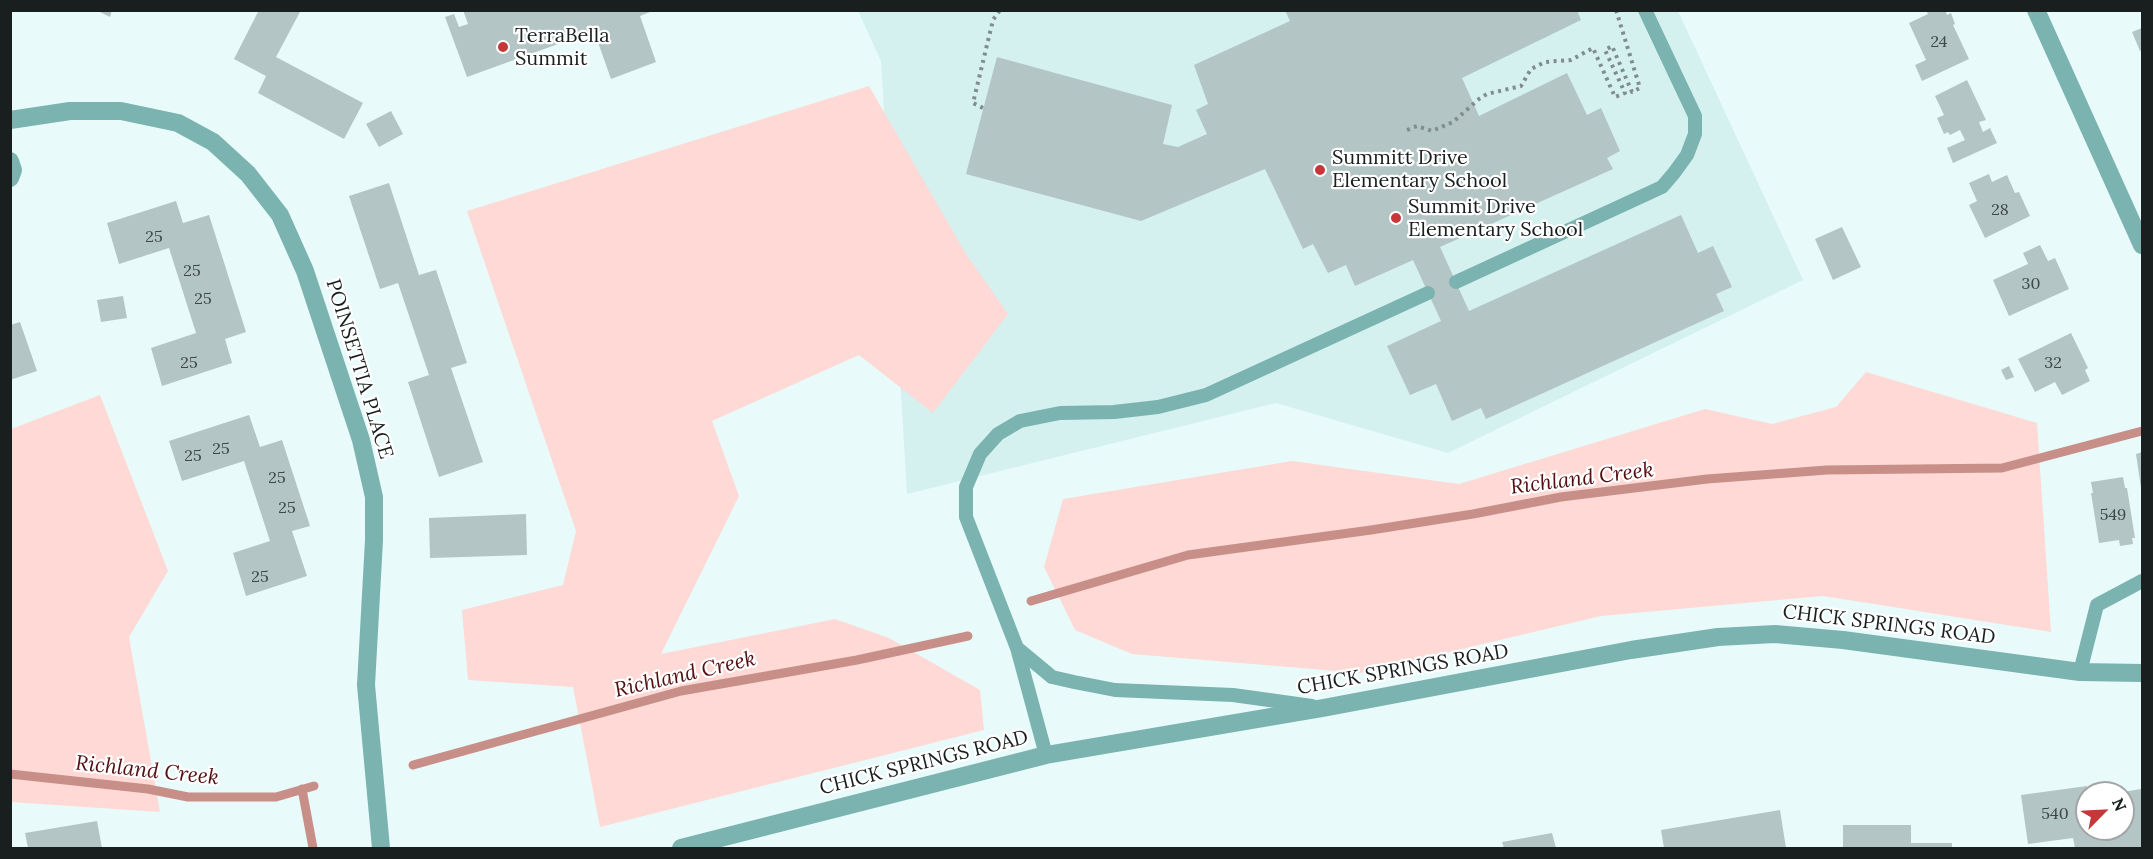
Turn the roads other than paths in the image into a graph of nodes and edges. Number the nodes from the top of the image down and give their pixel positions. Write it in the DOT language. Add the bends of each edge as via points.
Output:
graph roads {
  1 [pos="1645,10"];
  2 [pos="2036,10"];
  3 [pos="10,120"];
  4 [pos="10,161"];
  5 [pos="10,178"];
  6 [pos="2142,244"];
  7 [pos="1456,282"];
  8 [pos="1428,293"];
  9 [pos="2142,581"];
  10 [pos="1017,648"];
  11 [pos="2080,672"];
  12 [pos="2142,672"];
  13 [pos="1323,708"];
  14 [pos="1046,755"];
  15 [pos="381,849"];
  16 [pos="681,849"];
  1 -- 7 [label="lane" via="1695,116 1695,134 1687,155 1662,187"];
  2 -- 6 [label="street"];
  3 -- 15 [label="street, POINSETTIA PLACE" via="70,111 121,111 178,123 213,142 248,174 280,214 309,282 361,440 374,497 366,685"];
  4 -- 5 [label="street"];
  8 -- 10 [label="lane" via="1206,395 1158,407 1060,413 1020,421 998,434 980,454 966,487 966,517"];
  9 -- 11 [label="lane" via="2097,605"];
  10 -- 13 [label="lane" via="1052,677 1074,682 1115,690 1233,696"];
  10 -- 14 [label="lane"];
  11 -- 12 [label="street, CHICK SPRINGS ROAD"];
  11 -- 13 [label="street, CHICK SPRINGS ROAD" via="1843,640 1752,635 1631,650"];
  13 -- 14 [label="street, CHICK SPRINGS ROAD"];
  14 -- 16 [label="street, CHICK SPRINGS ROAD"];
}
